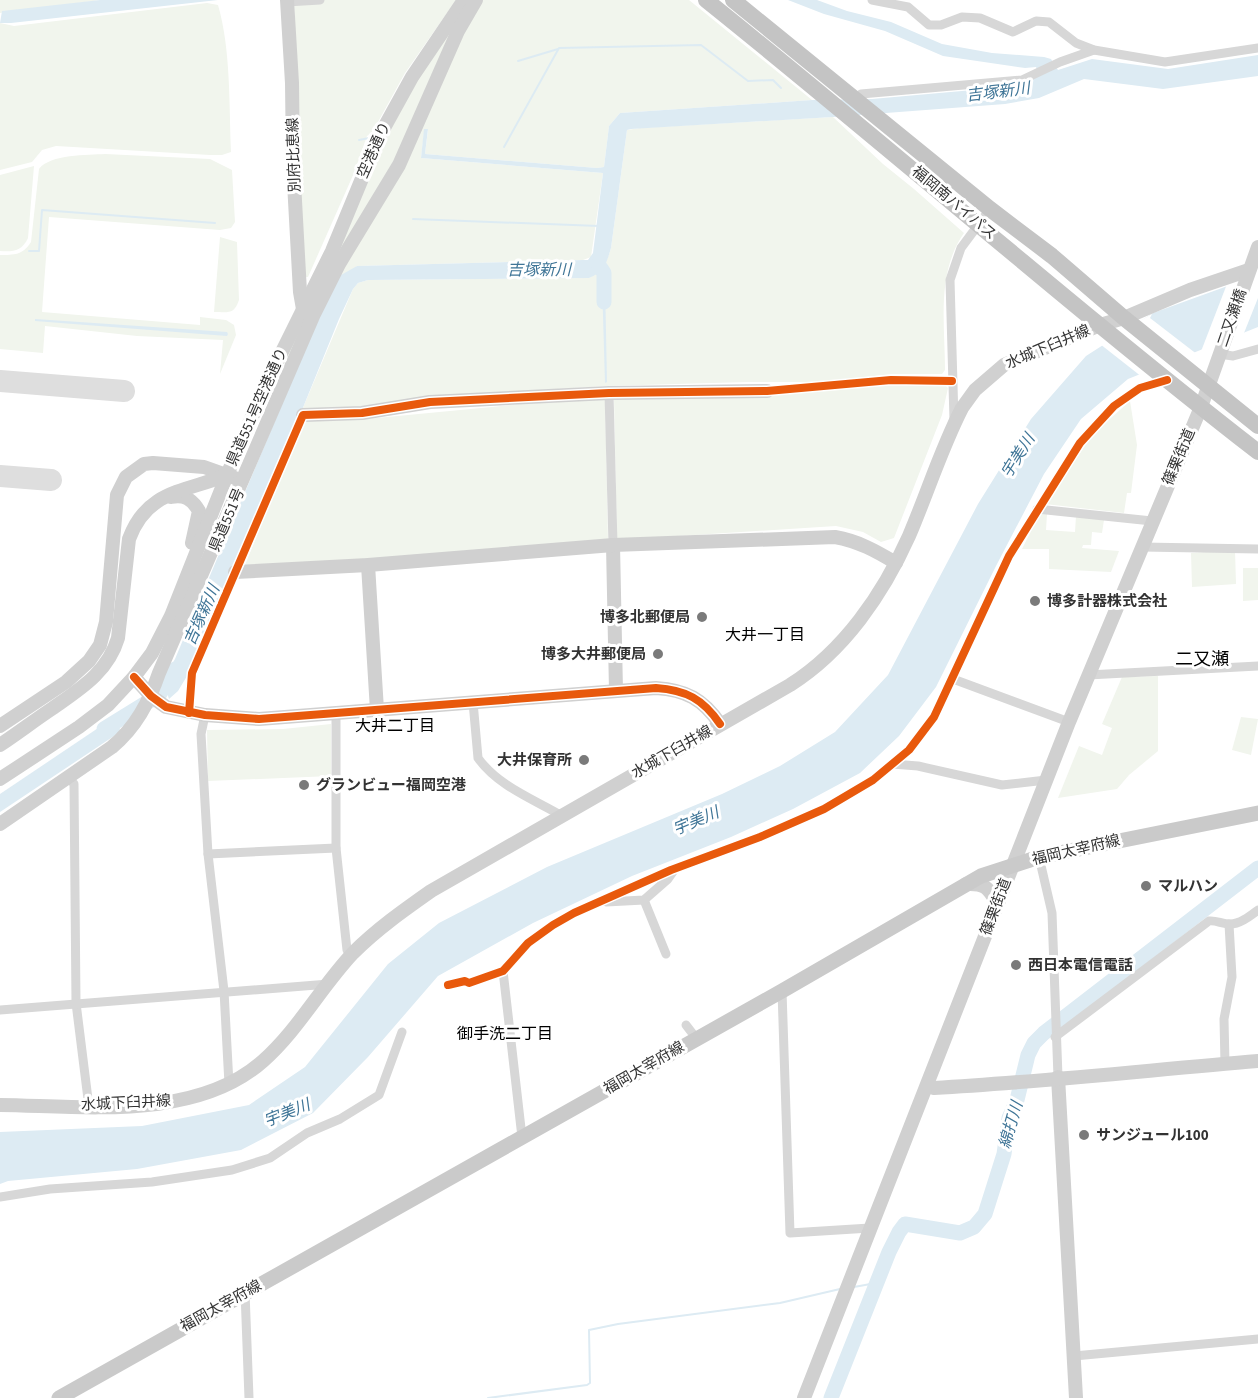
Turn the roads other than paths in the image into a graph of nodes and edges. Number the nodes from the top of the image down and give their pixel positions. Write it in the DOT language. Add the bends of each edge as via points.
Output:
graph roads {
  1 [pos="320,0"];
  2 [pos="464,0"];
  3 [pos="476,0"];
  4 [pos="706,0"];
  5 [pos="733,0"];
  6 [pos="872,0"];
  7 [pos="287,1"];
  8 [pos="1258,48"];
  9 [pos="1094,50"];
  10 [pos="854,94"];
  11 [pos="990,209"];
  12 [pos="977,224"];
  13 [pos="1258,247"];
  14 [pos="1247,276"];
  15 [pos="303,309"];
  16 [pos="1127,320"];
  17 [pos="1106,330"];
  18 [pos="1258,349"];
  19 [pos="1219,354"];
  20 [pos="1162,376"];
  21 [pos="952,381"];
  22 [pos="1209,385"];
  23 [pos="767,391"];
  24 [pos="609,393"];
  25 [pos="1201,407"];
  26 [pos="303,415"];
  27 [pos="954,423"];
  28 [pos="1258,426"];
  29 [pos="1258,452"];
  30 [pos="227,475"];
  31 [pos="243,481"];
  32 [pos="159,498"];
  33 [pos="1037,509"];
  34 [pos="1152,521"];
  35 [pos="612,545"];
  36 [pos="1142,547"];
  37 [pos="1258,549"];
  38 [pos="896,563"];
  39 [pos="368,565"];
  40 [pos="235,572"];
  41 [pos="185,580"];
  42 [pos="1258,666"];
  43 [pos="1088,675"];
  44 [pos="134,677"];
  45 [pos="953,678"];
  46 [pos="616,691"];
  47 [pos="147,692"];
  48 [pos="473,702"];
  49 [pos="377,710"];
  50 [pos="189,713"];
  51 [pos="336,713"];
  52 [pos="205,715"];
  53 [pos="1069,722"];
  54 [pos="720,724"];
  55 [pos="0,726"];
  56 [pos="0,745"];
  57 [pos="892,764"];
  58 [pos="69,778"];
  59 [pos="0,779"];
  60 [pos="1046,780"];
  61 [pos="1258,813"];
  62 [pos="562,816"];
  63 [pos="0,824"];
  64 [pos="336,848"];
  65 [pos="208,854"];
  66 [pos="1039,857"];
  67 [pos="1012,865"];
  68 [pos="675,869"];
  69 [pos="966,884"];
  70 [pos="644,900"];
  71 [pos="598,903"];
  72 [pos="998,904"];
  73 [pos="1258,910"];
  74 [pos="1229,924"];
  75 [pos="352,954"];
  76 [pos="666,954"];
  77 [pos="503,971"];
  78 [pos="329,984"];
  79 [pos="448,985"];
  80 [pos="782,991"];
  81 [pos="224,992"];
  82 [pos="76,1003"];
  83 [pos="0,1010"];
  84 [pos="686,1025"];
  85 [pos="402,1032"];
  86 [pos="1055,1033"];
  87 [pos="696,1038"];
  88 [pos="1258,1061"];
  89 [pos="1225,1064"];
  90 [pos="1058,1077"];
  91 [pos="229,1084"];
  92 [pos="927,1086"];
  93 [pos="0,1105"];
  94 [pos="89,1107"];
  95 [pos="522,1137"];
  96 [pos="0,1197"];
  97 [pos="870,1228"];
  98 [pos="245,1292"];
  99 [pos="1258,1339"];
  100 [pos="1074,1356"];
  101 [pos="59,1398"];
  102 [pos="249,1398"];
  103 [pos="804,1398"];
  104 [pos="1076,1398"];
  1 -- 7 [label="street"];
  2 -- 15 [label="main road, 空港通り" via="390,114"];
  3 -- 31 [label="main road, 県道551号" via="399,165 339,264"];
  4 -- 12 [label="highway, 福岡南バイパス"];
  5 -- 10 [label="highway, 福岡南バイパス"];
  6 -- 9 [label="street" via="908,7 929,25 962,17 980,18 1013,32 1036,21 1048,22 1076,43"];
  7 -- 15 [label="main road, 別府比恵線"];
  8 -- 9 [label="street" via="1165,62"];
  9 -- 10 [label="street" via="1022,80"];
  10 -- 11 [label="highway, 福岡南バイパス"];
  11 -- 12 [label="street"];
  11 -- 16 [label="highway, 福岡南バイパス"];
  12 -- 17 [label="highway, 福岡南バイパス"];
  12 -- 21 [label="street" via="961,248 950,280"];
  13 -- 14 [label="main road, 二又瀬橋"];
  14 -- 16 [label="main road, 水城下臼井線" via="1190,290"];
  14 -- 19 [label="main road, 二又瀬橋"];
  15 -- 30 [label="main road, 県道551号空港通り"];
  16 -- 17 [label="main road, 水城下臼井線"];
  16 -- 22 [label="highway, 福岡南バイパス"];
  17 -- 20 [label="highway, 福岡南バイパス"];
  17 -- 27 [label="main road, 水城下臼井線" via="1004,365 975,390"];
  18 -- 19 [label="street" via="1233,356"];
  19 -- 22 [label="main road, 二又瀬橋"];
  20 -- 25 [label="highway, 福岡南バイパス"];
  20 -- 33 [label="street" via="1114,406 1080,443"];
  21 -- 23 [label="street" via="891,380"];
  21 -- 27 [label="street"];
  22 -- 25 [label="main road, 篠栗街道"];
  22 -- 28 [label="highway, 福岡南バイパス"];
  23 -- 24 [label="main road"];
  24 -- 26 [label="main road" via="430,402 362,413"];
  24 -- 35 [label="street"];
  25 -- 29 [label="highway, 福岡南バイパス"];
  25 -- 34 [label="main road, 篠栗街道"];
  26 -- 40 [label="street"];
  27 -- 38 [label="main road, 水城下臼井線"];
  30 -- 31 [label="main road"];
  30 -- 32 [label="main road"];
  30 -- 41 [label="main road, 県道551号空港通り"];
  30 -- 55 [label="main road" via="204,466 153,463 144,464 126,477 117,495 106,622 100,645 66,682"];
  31 -- 47 [label="main road, 県道551号" via="159,673"];
  32 -- 41 [label="main road" via="187,497 199,511"];
  32 -- 56 [label="main road" via="129,538 118,638 102,669 79,690"];
  33 -- 34 [label="street"];
  33 -- 45 [label="street" via="1009,556"];
  34 -- 36 [label="main road, 篠栗街道"];
  35 -- 38 [label="main road" via="835,537 869,547"];
  35 -- 39 [label="main road"];
  35 -- 46 [label="main road"];
  36 -- 37 [label="street"];
  36 -- 43 [label="main road, 篠栗街道"];
  38 -- 54 [label="main road, 水城下臼井線" via="861,618 834,651 804,676"];
  39 -- 40 [label="main road"];
  39 -- 49 [label="main road"];
  40 -- 50 [label="street" via="192,673"];
  41 -- 44 [label="main road, 県道551号空港通り" via="161,637"];
  42 -- 43 [label="street"];
  43 -- 53 [label="main road, 篠栗街道"];
  44 -- 47 [label="main road"];
  44 -- 59 [label="main road, 県道551号空港通り" via="108,705"];
  45 -- 53 [label="street"];
  45 -- 57 [label="street" via="934,717 909,750"];
  46 -- 48 [label="main road"];
  46 -- 54 [label="main road" via="675,689 704,704"];
  47 -- 50 [label="main road" via="166,707"];
  47 -- 58 [label="main road, 県道551号" via="139,718 127,735"];
  48 -- 49 [label="main road"];
  48 -- 62 [label="street" via="478,758 483,765 495,778"];
  49 -- 51 [label="main road"];
  50 -- 52 [label="main road"];
  51 -- 52 [label="main road" via="281,719"];
  51 -- 64 [label="street"];
  52 -- 65 [label="street" via="201,734"];
  53 -- 60 [label="main road, 篠栗街道"];
  54 -- 62 [label="main road, 水城下臼井線"];
  57 -- 60 [label="street" via="1002,785"];
  57 -- 68 [label="street" via="824,809"];
  58 -- 63 [label="main road, 県道551号"];
  58 -- 82 [label="street" via="74,784"];
  60 -- 67 [label="main road, 篠栗街道"];
  61 -- 66 [label="main road, 福岡太宰府線"];
  62 -- 75 [label="main road, 水城下臼井線" via="431,891"];
  64 -- 65 [label="street"];
  64 -- 75 [label="street" via="347,950"];
  65 -- 81 [label="street"];
  66 -- 67 [label="main road, 福岡太宰府線"];
  66 -- 86 [label="street" via="1052,914"];
  67 -- 69 [label="main road, 福岡太宰府線"];
  67 -- 72 [label="main road, 篠栗街道"];
  68 -- 70 [label="street"];
  68 -- 71 [label="street"];
  69 -- 72 [label="main road" via="980,883"];
  69 -- 80 [label="main road, 福岡太宰府線"];
  70 -- 71 [label="street"];
  70 -- 76 [label="street"];
  71 -- 77 [label="street" via="553,925 528,943"];
  72 -- 92 [label="main road, 篠栗街道"];
  73 -- 74 [label="street" via="1245,920"];
  74 -- 86 [label="street" via="1209,921"];
  74 -- 89 [label="street" via="1232,977 1224,1019"];
  75 -- 78 [label="main road, 水城下臼井線"];
  77 -- 79 [label="street" via="469,983"];
  77 -- 95 [label="street"];
  78 -- 81 [label="street"];
  78 -- 91 [label="main road, 水城下臼井線" via="262,1062"];
  80 -- 87 [label="main road, 福岡太宰府線"];
  80 -- 97 [label="street" via="790,1233"];
  81 -- 82 [label="street"];
  81 -- 91 [label="street"];
  82 -- 83 [label="street"];
  82 -- 94 [label="street"];
  84 -- 87 [label="street"];
  85 -- 96 [label="street" via="379,1095 340,1119 307,1133 270,1158 232,1170 175,1179"];
  86 -- 90 [label="street"];
  87 -- 95 [label="main road, 福岡太宰府線"];
  88 -- 89 [label="main road"];
  89 -- 90 [label="main road"];
  90 -- 92 [label="main road" via="1002,1084"];
  90 -- 100 [label="main road"];
  91 -- 94 [label="main road, 水城下臼井線" via="174,1102"];
  92 -- 97 [label="main road, 篠栗街道"];
  93 -- 94 [label="main road, 水城下臼井線"];
  95 -- 98 [label="main road, 福岡太宰府線"];
  97 -- 103 [label="main road, 篠栗街道"];
  98 -- 101 [label="main road, 福岡太宰府線"];
  98 -- 102 [label="street"];
  99 -- 100 [label="street"];
  100 -- 104 [label="main road"];
}
